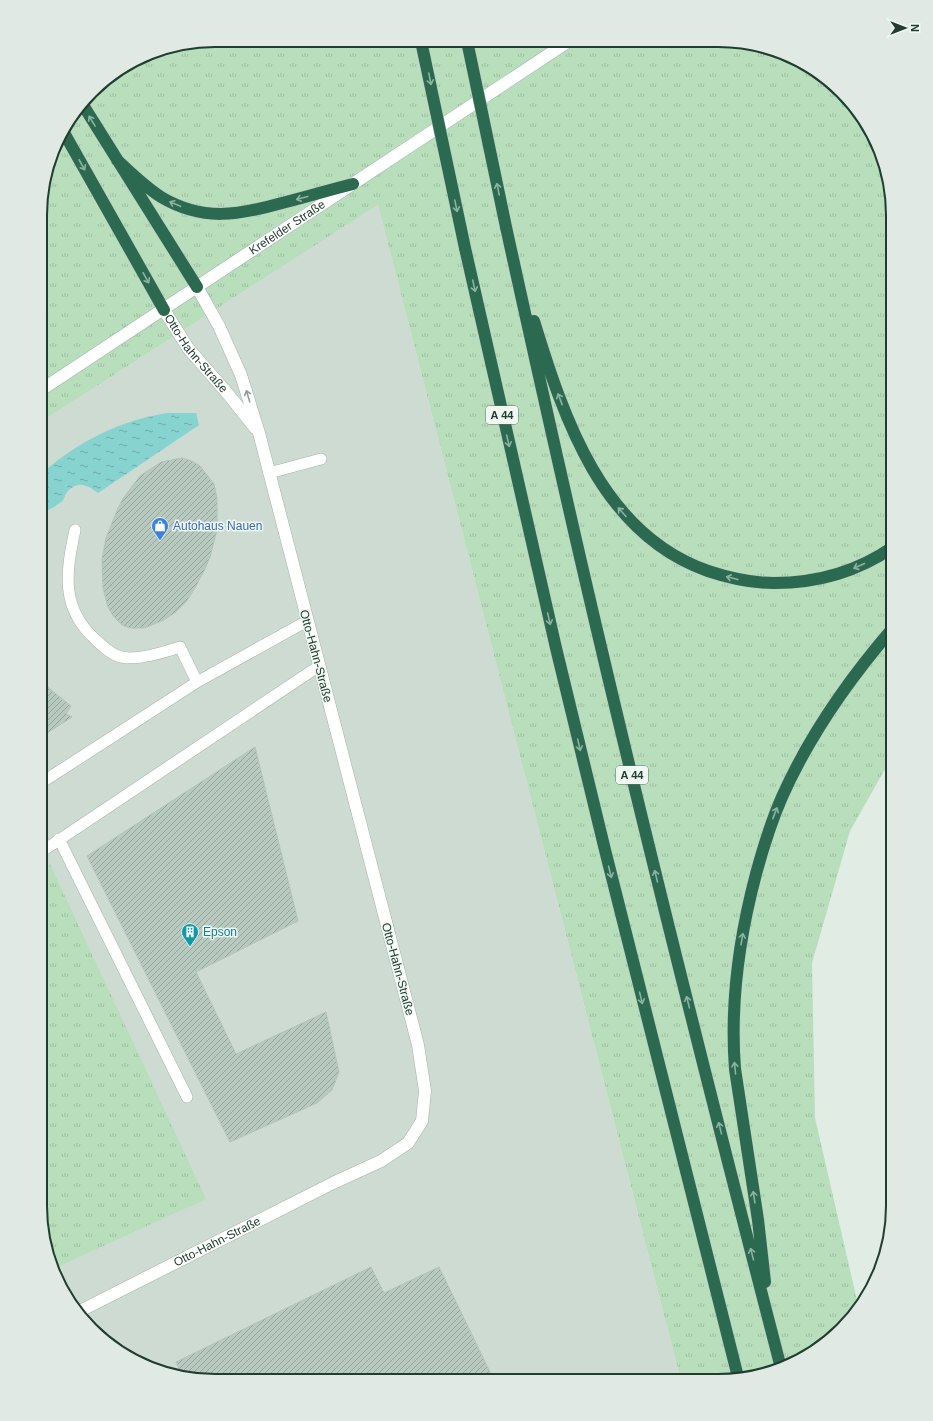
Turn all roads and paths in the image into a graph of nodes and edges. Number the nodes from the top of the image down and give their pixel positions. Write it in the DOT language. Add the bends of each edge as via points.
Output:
graph roads {
  1 [pos="423,47"];
  2 [pos="468,47"];
  3 [pos="560,47"];
  4 [pos="85,109"];
  5 [pos="66,137"];
  6 [pos="117,160"];
  7 [pos="353,184"];
  8 [pos="506,227"];
  9 [pos="197,287"];
  10 [pos="164,310"];
  11 [pos="47,386"];
  12 [pos="259,434"];
  13 [pos="321,460"];
  14 [pos="269,473"];
  15 [pos="75,530"];
  16 [pos="886,551"];
  17 [pos="307,621"];
  18 [pos="886,636"];
  19 [pos="319,666"];
  20 [pos="197,682"];
  21 [pos="47,780"];
  22 [pos="60,839"];
  23 [pos="47,847"];
  24 [pos="187,1097"];
  25 [pos="83,1309"];
  26 [pos="768,1319"];
  27 [pos="780,1362"];
  28 [pos="737,1373"];
  1 -- 28 [label="highway, A 44, one-way, bridge" via="465,248 552,633 604,850"];
  8 -- 2 [label="highway, A 44, one-way, bridge"];
  3 -- 7 [label="street, Krefelder Straße"];
  6 -- 4 [label="highway, one-way"];
  5 -- 10 [label="highway, one-way"];
  7 -- 6 [label="highway, one-way" via="253,211 211,214 183,207 162,197"];
  6 -- 9 [label="highway"];
  7 -- 9 [label="street, Krefelder Straße"];
  16 -- 8 [label="highway, one-way" via="864,564 835,575 803,581 767,583 739,580 702,569 678,558 649,539 628,518 596,476 570,422 538,334"];
  26 -- 8 [label="highway, A 44, one-way" via="603,656"];
  9 -- 10 [label="street, Krefelder Straße"];
  12 -- 9 [label="street, Otto-Hahn-Straße, one-way" via="241,375 219,326"];
  10 -- 11 [label="street, Krefelder Straße"];
  10 -- 12 [label="street, Otto-Hahn-Straße" via="188,348"];
  12 -- 14 [label="street, Otto-Hahn-Straße"];
  13 -- 14 [label="lane"];
  14 -- 17 [label="street, Otto-Hahn-Straße"];
  15 -- 20 [label="lane" via="69,558 68,580 71,604 78,621 103,647 118,656 152,656 180,647"];
  17 -- 19 [label="street, Otto-Hahn-Straße"];
  17 -- 20 [label="lane"];
  26 -- 18 [label="highway, one-way" via="761,1244 733,1052 735,985 744,922 759,860 794,770 839,696"];
  19 -- 22 [label="lane"];
  19 -- 25 [label="street, Otto-Hahn-Straße" via="418,1045 425,1091 422,1120 408,1143 381,1161"];
  20 -- 21 [label="lane"];
  22 -- 23 [label="lane"];
  22 -- 24 [label="lane"];
  26 -- 27 [label="highway, A 44"];
}
